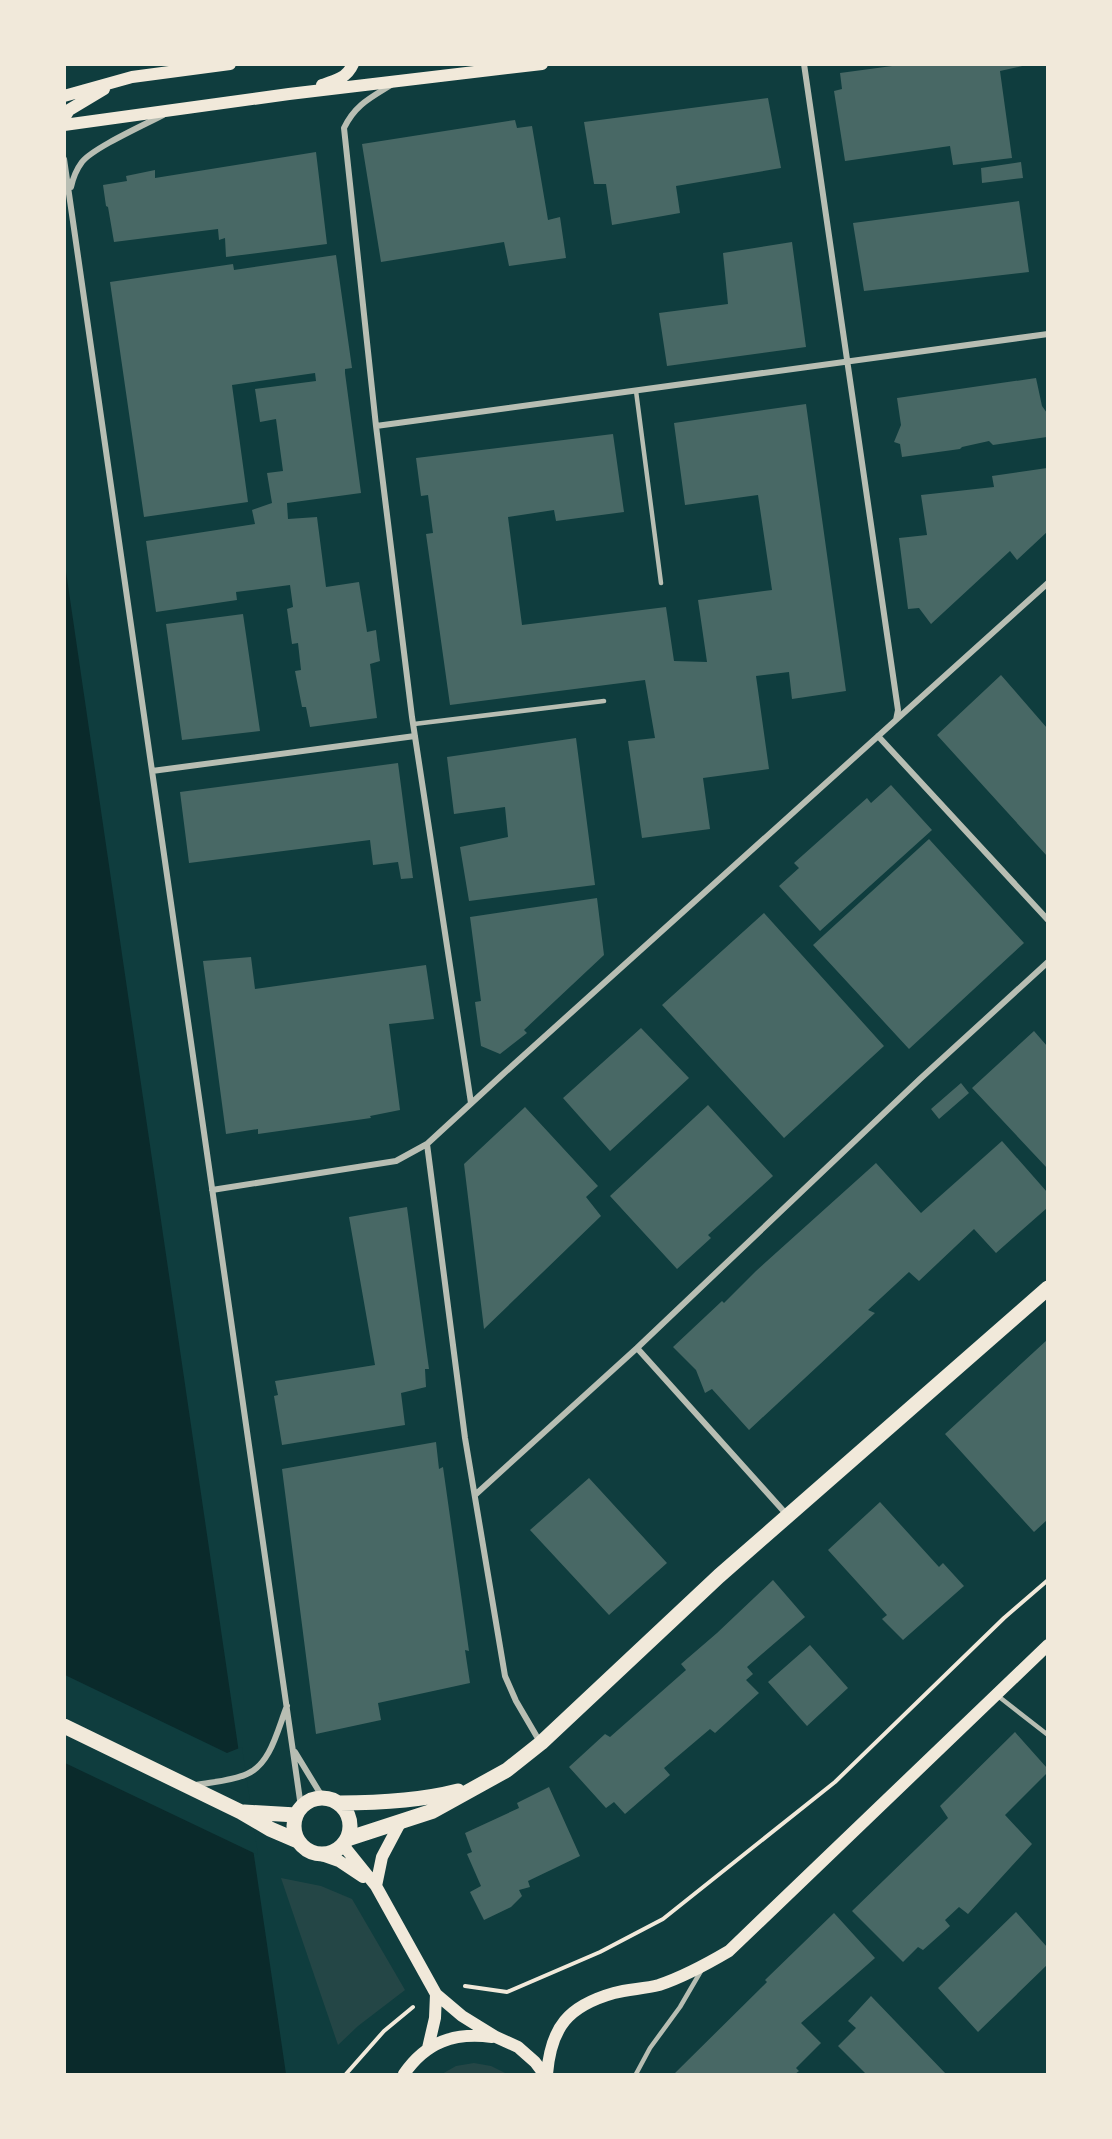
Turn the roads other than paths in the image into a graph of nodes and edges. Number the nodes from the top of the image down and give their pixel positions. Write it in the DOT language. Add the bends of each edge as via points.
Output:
graph roads {
  1 [pos="230,64"];
  2 [pos="353,64"];
  3 [pos="542,64"];
  4 [pos="804,64"];
  5 [pos="132,77"];
  6 [pos="397,82"];
  7 [pos="289,94"];
  8 [pos="64,96"];
  9 [pos="171,111"];
  10 [pos="64,118"];
  11 [pos="64,125"];
  12 [pos="64,159"];
  13 [pos="70,194"];
  14 [pos="1047,334"];
  15 [pos="847,362"];
  16 [pos="636,391"];
  17 [pos="376,426"];
  18 [pos="661,583"];
  19 [pos="1047,583"];
  20 [pos="604,701"];
  21 [pos="895,720"];
  22 [pos="414,724"];
  23 [pos="415,736"];
  24 [pos="878,736"];
  25 [pos="152,771"];
  26 [pos="1047,920"];
  27 [pos="1047,962"];
  28 [pos="471,1103"];
  29 [pos="427,1144"];
  30 [pos="212,1190"];
  31 [pos="1047,1288"];
  32 [pos="637,1347"];
  33 [pos="475,1495"];
  34 [pos="788,1517"];
  35 [pos="1047,1646"];
  36 [pos="996,1694"];
  37 [pos="287,1705"];
  38 [pos="64,1725"];
  39 [pos="1047,1735"];
  40 [pos="541,1743"];
  41 [pos="292,1748"];
  42 [pos="479,1786"];
  43 [pos="190,1787"];
  44 [pos="323,1798"];
  45 [pos="339,1803"];
  46 [pos="299,1811"];
  47 [pos="269,1822"];
  48 [pos="399,1823"];
  49 [pos="298,1841"];
  50 [pos="345,1842"];
  51 [pos="322,1855"];
  52 [pos="376,1886"];
  53 [pos="704,1966"];
  54 [pos="436,1994"];
  55 [pos="496,2037"];
  56 [pos="428,2048"];
  57 [pos="404,2074"];
  58 [pos="546,2074"];
  59 [pos="636,2074"];
  1 -- 5 [label="main road"];
  2 -- 7 [label="main road" via="339,79"];
  3 -- 6 [label="main road"];
  4 -- 15 [label="street"];
  5 -- 8 [label="main road"];
  5 -- 10 [label="main road" via="89,97"];
  6 -- 7 [label="main road"];
  6 -- 17 [label="street" via="361,104 344,128"];
  7 -- 9 [label="main road"];
  9 -- 11 [label="main road"];
  9 -- 13 [label="street" via="83,160 73,176"];
  12 -- 13 [label="street"];
  13 -- 25 [label="street"];
  14 -- 15 [label="street"];
  15 -- 16 [label="street"];
  15 -- 21 [label="street" via="898,710"];
  16 -- 17 [label="street"];
  16 -- 18 [label="lane"];
  17 -- 22 [label="street"];
  19 -- 21 [label="street"];
  20 -- 22 [label="lane"];
  21 -- 24 [label="street"];
  22 -- 23 [label="street"];
  23 -- 25 [label="street"];
  23 -- 28 [label="street"];
  24 -- 26 [label="street"];
  24 -- 28 [label="street"];
  25 -- 30 [label="street"];
  27 -- 32 [label="street"];
  28 -- 29 [label="street"];
  29 -- 30 [label="street" via="396,1161"];
  29 -- 33 [label="street"];
  30 -- 37 [label="street"];
  31 -- 34 [label="main road"];
  32 -- 33 [label="street"];
  32 -- 34 [label="street"];
  33 -- 40 [label="street" via="505,1676"];
  34 -- 40 [label="main road" via="719,1576"];
  35 -- 36 [label="main road"];
  36 -- 39 [label="lane"];
  36 -- 53 [label="main road" via="729,1951"];
  37 -- 41 [label="street"];
  37 -- 43 [label="street" via="266,1758 256,1769 246,1775"];
  38 -- 43 [label="main road"];
  40 -- 42 [label="main road"];
  41 -- 44 [label="street"];
  41 -- 46 [label="street"];
  42 -- 45 [label="main road" via="429,1798"];
  42 -- 48 [label="main road" via="433,1811"];
  43 -- 47 [label="main road"];
  44 -- 45 [label="main road"];
  44 -- 46 [label="main road"];
  45 -- 50 [label="main road" via="349,1816 350,1832"];
  46 -- 47 [label="main road"];
  46 -- 49 [label="main road" via="295,1833"];
  47 -- 49 [label="main road"];
  48 -- 50 [label="main road"];
  48 -- 52 [label="main road" via="382,1857"];
  49 -- 51 [label="main road" via="309,1851"];
  50 -- 51 [label="main road" via="337,1851"];
  50 -- 52 [label="main road"];
  51 -- 52 [label="main road"];
  52 -- 54 [label="main road"];
  53 -- 58 [label="main road" via="659,1984 614,1993 578,2006 559,2029"];
  53 -- 59 [label="lane"];
  54 -- 55 [label="main road"];
  54 -- 56 [label="main road"];
  55 -- 56 [label="main road" via="449,2038"];
  55 -- 58 [label="main road" via="518,2047"];
  56 -- 57 [label="main road"];
}
